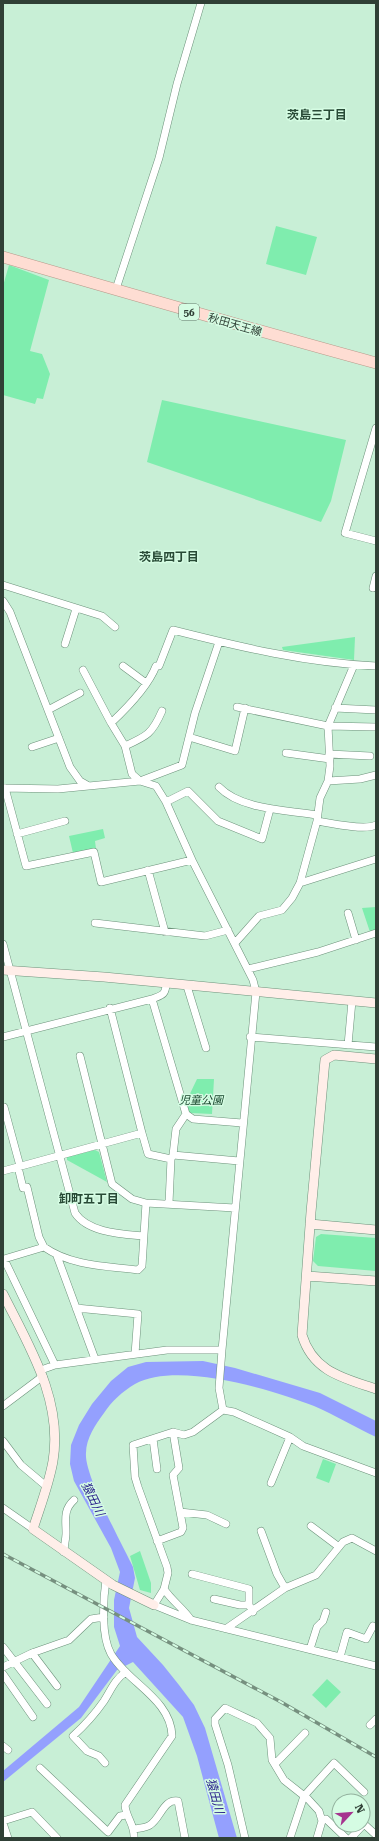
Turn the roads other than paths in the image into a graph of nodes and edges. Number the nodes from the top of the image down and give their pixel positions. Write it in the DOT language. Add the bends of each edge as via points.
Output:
graph roads {
  1 [pos="201,3"];
  2 [pos="3,257"];
  3 [pos="116,289"];
  4 [pos="376,363"];
  5 [pos="376,428"];
  6 [pos="376,542"];
  7 [pos="376,576"];
  8 [pos="3,585"];
  9 [pos="373,588"];
  10 [pos="3,601"];
  11 [pos="76,609"];
  12 [pos="115,627"];
  13 [pos="218,642"];
  14 [pos="64,644"];
  15 [pos="354,665"];
  16 [pos="123,666"];
  17 [pos="376,666"];
  18 [pos="83,670"];
  19 [pos="146,683"];
  20 [pos="80,693"];
  21 [pos="237,706"];
  22 [pos="245,708"];
  23 [pos="335,708"];
  24 [pos="48,710"];
  25 [pos="376,710"];
  26 [pos="162,711"];
  27 [pos="111,723"];
  28 [pos="328,726"];
  29 [pos="376,727"];
  30 [pos="189,737"];
  31 [pos="59,738"];
  32 [pos="125,746"];
  33 [pos="32,747"];
  34 [pos="286,753"];
  35 [pos="370,756"];
  36 [pos="329,757"];
  37 [pos="376,775"];
  38 [pos="140,781"];
  39 [pos="328,781"];
  40 [pos="87,786"];
  41 [pos="219,787"];
  42 [pos="4,788"];
  43 [pos="166,802"];
  44 [pos="270,809"];
  45 [pos="317,818"];
  46 [pos="65,821"];
  47 [pos="376,825"];
  48 [pos="17,834"];
  49 [pos="376,858"];
  50 [pos="192,860"];
  51 [pos="148,870"];
  52 [pos="300,883"];
  53 [pos="348,913"];
  54 [pos="95,923"];
  55 [pos="228,930"];
  56 [pos="165,932"];
  57 [pos="376,933"];
  58 [pos="356,940"];
  59 [pos="235,943"];
  60 [pos="3,944"];
  61 [pos="248,969"];
  62 [pos="7,970"];
  63 [pos="166,983"];
  64 [pos="187,986"];
  65 [pos="256,992"];
  66 [pos="152,999"];
  67 [pos="352,1001"];
  68 [pos="376,1003"];
  69 [pos="110,1008"];
  70 [pos="26,1030"];
  71 [pos="3,1037"];
  72 [pos="250,1037"];
  73 [pos="348,1045"];
  74 [pos="206,1048"];
  75 [pos="376,1048"];
  76 [pos="80,1056"];
  77 [pos="376,1059"];
  78 [pos="4,1107"];
  79 [pos="186,1114"];
  80 [pos="242,1123"];
  81 [pos="142,1133"];
  82 [pos="101,1144"];
  83 [pos="60,1155"];
  84 [pos="172,1157"];
  85 [pos="239,1161"];
  86 [pos="19,1166"];
  87 [pos="3,1171"];
  88 [pos="146,1203"];
  89 [pos="168,1203"];
  90 [pos="235,1208"];
  91 [pos="310,1224"];
  92 [pos="376,1230"];
  93 [pos="144,1236"];
  94 [pos="44,1247"];
  95 [pos="56,1256"];
  96 [pos="3,1258"];
  97 [pos="307,1276"];
  98 [pos="376,1281"];
  99 [pos="3,1294"];
  100 [pos="76,1308"];
  101 [pos="222,1350"];
  102 [pos="135,1354"];
  103 [pos="95,1359"];
  104 [pos="55,1365"];
  105 [pos="42,1373"];
  106 [pos="376,1389"];
  107 [pos="3,1406"];
  108 [pos="223,1410"];
  109 [pos="173,1432"];
  110 [pos="290,1437"];
  111 [pos="153,1439"];
  112 [pos="3,1441"];
  113 [pos="157,1469"];
  114 [pos="376,1472"];
  115 [pos="271,1483"];
  116 [pos="46,1486"];
  117 [pos="74,1500"];
  118 [pos="3,1508"];
  119 [pos="180,1512"];
  120 [pos="226,1524"];
  121 [pos="311,1526"];
  122 [pos="33,1529"];
  123 [pos="261,1531"];
  124 [pos="157,1541"];
  125 [pos="339,1547"];
  126 [pos="376,1551"];
  127 [pos="64,1552"];
  128 [pos="192,1574"];
  129 [pos="109,1583"];
  130 [pos="164,1588"];
  131 [pos="285,1588"];
  132 [pos="214,1599"];
  133 [pos="154,1605"];
  134 [pos="251,1608"];
  135 [pos="326,1612"];
  136 [pos="104,1617"];
  137 [pos="191,1620"];
  138 [pos="373,1626"];
  139 [pos="227,1628"];
  140 [pos="3,1647"];
  141 [pos="310,1648"];
  142 [pos="32,1653"];
  143 [pos="340,1657"];
  144 [pos="14,1661"];
  145 [pos="376,1666"];
  146 [pos="3,1667"];
  147 [pos="125,1671"];
  148 [pos="3,1674"];
  149 [pos="58,1686"];
  150 [pos="47,1704"];
  151 [pos="33,1717"];
  152 [pos="376,1718"];
  153 [pos="370,1725"];
  154 [pos="306,1733"];
  155 [pos="105,1763"];
  156 [pos="275,1764"];
  157 [pos="40,1768"];
  158 [pos="364,1792"];
  159 [pos="304,1796"];
  160 [pos="126,1815"];
  161 [pos="322,1820"];
  162 [pos="3,1822"];
  163 [pos="135,1829"];
  164 [pos="376,1835"];
  165 [pos="8,1838"];
  166 [pos="57,1838"];
  167 [pos="134,1838"];
  168 [pos="185,1838"];
  169 [pos="245,1838"];
  170 [pos="290,1838"];
  171 [pos="317,1838"];
  172 [pos="346,1838"];
  173 [pos="351,1838"];
  1 -- 3 [label="street" via="159,158"];
  2 -- 3 [label="main road, 秋田天王線 / 56"];
  3 -- 4 [label="main road, 秋田天王線 / 56"];
  5 -- 6 [label="street" via="345,533"];
  7 -- 9 [label="street"];
  8 -- 11 [label="street"];
  10 -- 24 [label="street" via="10,612"];
  11 -- 12 [label="street" via="102,616"];
  11 -- 14 [label="street"];
  13 -- 15 [label="street" via="254,651"];
  13 -- 19 [label="street" via="173,630 159,666 156,666"];
  13 -- 30 [label="street"];
  15 -- 17 [label="street"];
  15 -- 23 [label="street"];
  16 -- 19 [label="street"];
  18 -- 27 [label="street"];
  19 -- 27 [label="street" via="130,705"];
  20 -- 24 [label="street"];
  21 -- 22 [label="street"];
  22 -- 28 [label="street"];
  22 -- 30 [label="street" via="235,751"];
  23 -- 25 [label="street"];
  23 -- 28 [label="street"];
  24 -- 31 [label="street"];
  26 -- 32 [label="street" via="147,736"];
  27 -- 32 [label="street"];
  28 -- 29 [label="street"];
  28 -- 36 [label="street"];
  30 -- 38 [label="street" via="182,765"];
  31 -- 33 [label="street"];
  31 -- 40 [label="street" via="74,774"];
  32 -- 38 [label="street" via="132,774"];
  34 -- 36 [label="street"];
  35 -- 36 [label="street"];
  36 -- 39 [label="street"];
  37 -- 39 [label="street"];
  38 -- 40 [label="street"];
  38 -- 43 [label="street" via="156,786"];
  39 -- 45 [label="street" via="320,798"];
  40 -- 42 [label="street" via="58,789"];
  41 -- 44 [label="street" via="226,795"];
  42 -- 48 [label="street"];
  43 -- 44 [label="street" via="188,791 218,822 262,839"];
  43 -- 50 [label="street"];
  44 -- 45 [label="street"];
  45 -- 47 [label="street" via="362,826"];
  45 -- 52 [label="street"];
  46 -- 48 [label="street"];
  48 -- 51 [label="street" via="26,866 94,852 101,882"];
  49 -- 52 [label="street"];
  50 -- 51 [label="street"];
  50 -- 55 [label="street"];
  51 -- 56 [label="street"];
  52 -- 59 [label="street" via="282,910 259,916"];
  53 -- 58 [label="street"];
  54 -- 56 [label="street"];
  55 -- 56 [label="street" via="205,936"];
  55 -- 59 [label="street"];
  57 -- 58 [label="street"];
  58 -- 61 [label="street"];
  59 -- 61 [label="street"];
  60 -- 62 [label="street"];
  61 -- 65 [label="street"];
  62 -- 63 [label="street"];
  62 -- 70 [label="street"];
  63 -- 64 [label="street"];
  63 -- 66 [label="street" via="163,995"];
  64 -- 65 [label="street"];
  64 -- 74 [label="street"];
  65 -- 67 [label="street"];
  65 -- 72 [label="street"];
  66 -- 69 [label="street"];
  66 -- 79 [label="street"];
  67 -- 68 [label="street"];
  67 -- 73 [label="street"];
  69 -- 70 [label="street"];
  69 -- 81 [label="street"];
  70 -- 71 [label="street"];
  70 -- 83 [label="street"];
  72 -- 73 [label="street"];
  72 -- 80 [label="street"];
  73 -- 75 [label="street"];
  76 -- 82 [label="street"];
  77 -- 91 [label="street" via="334,1055 325,1060"];
  78 -- 86 [label="street"];
  79 -- 80 [label="street" via="193,1119"];
  79 -- 84 [label="street" via="176,1129"];
  80 -- 85 [label="street"];
  81 -- 82 [label="street"];
  81 -- 84 [label="street" via="148,1154"];
  82 -- 83 [label="street"];
  82 -- 88 [label="street" via="112,1184 132,1199"];
  83 -- 86 [label="street"];
  83 -- 93 [label="street" via="75,1213 79,1219 104,1232"];
  84 -- 85 [label="street"];
  84 -- 89 [label="street"];
  85 -- 90 [label="street"];
  86 -- 87 [label="street"];
  86 -- 94 [label="street" via="24,1188 27,1187 38,1237"];
  88 -- 89 [label="street"];
  88 -- 93 [label="street"];
  89 -- 90 [label="street"];
  90 -- 101 [label="street"];
  91 -- 92 [label="street"];
  91 -- 97 [label="street"];
  93 -- 95 [label="street" via="142,1266 138,1270 90,1264"];
  94 -- 95 [label="street"];
  94 -- 96 [label="street"];
  95 -- 100 [label="street"];
  96 -- 104 [label="street"];
  97 -- 98 [label="street"];
  97 -- 106 [label="street" via="302,1335 305,1345 316,1361 331,1373"];
  99 -- 105 [label="street"];
  100 -- 102 [label="street" via="138,1314"];
  100 -- 103 [label="street"];
  101 -- 102 [label="street" via="182,1349"];
  101 -- 108 [label="street" via="219,1388"];
  102 -- 103 [label="street"];
  103 -- 104 [label="street"];
  104 -- 105 [label="street"];
  105 -- 107 [label="street"];
  105 -- 116 [label="street" via="54,1420 53,1460"];
  108 -- 109 [label="street" via="193,1432 184,1435"];
  108 -- 110 [label="street" via="234,1412"];
  109 -- 111 [label="street"];
  109 -- 119 [label="street" via="179,1468 173,1475"];
  110 -- 114 [label="street" via="304,1446"];
  110 -- 115 [label="street"];
  111 -- 113 [label="street"];
  111 -- 124 [label="street" via="132,1445 135,1476"];
  112 -- 116 [label="street" via="21,1465"];
  116 -- 122 [label="street"];
  117 -- 127 [label="street" via="68,1505 65,1517"];
  118 -- 122 [label="street"];
  119 -- 120 [label="street" via="207,1515"];
  119 -- 124 [label="street" via="183,1528 181,1532"];
  121 -- 125 [label="street"];
  122 -- 127 [label="street"];
  123 -- 131 [label="street"];
  124 -- 130 [label="street" via="168,1573"];
  125 -- 126 [label="street" via="352,1538"];
  125 -- 131 [label="street" via="316,1575"];
  127 -- 129 [label="street"];
  128 -- 134 [label="street" via="249,1589"];
  129 -- 133 [label="street"];
  129 -- 136 [label="street"];
  130 -- 133 [label="street"];
  130 -- 137 [label="street"];
  131 -- 134 [label="street"];
  132 -- 134 [label="street"];
  133 -- 137 [label="street"];
  134 -- 139 [label="street"];
  135 -- 141 [label="street" via="317,1627"];
  136 -- 142 [label="street" via="91,1619 69,1640"];
  136 -- 147 [label="street" via="111,1653"];
  137 -- 139 [label="street"];
  138 -- 143 [label="street" via="366,1639 347,1632"];
  139 -- 141 [label="street"];
  140 -- 144 [label="street"];
  141 -- 143 [label="street"];
  142 -- 144 [label="street"];
  142 -- 149 [label="street"];
  143 -- 145 [label="street"];
  144 -- 146 [label="street"];
  144 -- 150 [label="street"];
  147 -- 155 [label="street" via="119,1676 104,1701 73,1736 86,1751 99,1756"];
  147 -- 160 [label="street" via="152,1696 172,1726 172,1736 125,1805"];
  148 -- 151 [label="street"];
  152 -- 153 [label="street"];
  154 -- 156 [label="street"];
  156 -- 159 [label="street" via="284,1780"];
  156 -- 169 [label="street" via="272,1760 270,1738 257,1723 225,1708 215,1719 215,1724 228,1765"];
  157 -- 160 [label="street" via="108,1832 120,1816"];
  158 -- 159 [label="street" via="334,1763"];
  159 -- 161 [label="street" via="319,1812"];
  159 -- 170 [label="street"];
  160 -- 163 [label="street"];
  161 -- 171 [label="street"];
  161 -- 172 [label="street" via="326,1819"];
  162 -- 165 [label="street"];
  162 -- 166 [label="street" via="32,1812"];
  163 -- 167 [label="street"];
  163 -- 168 [label="street" via="151,1825 173,1800 178,1801"];
  164 -- 173 [label="street" via="364,1824"];
}
